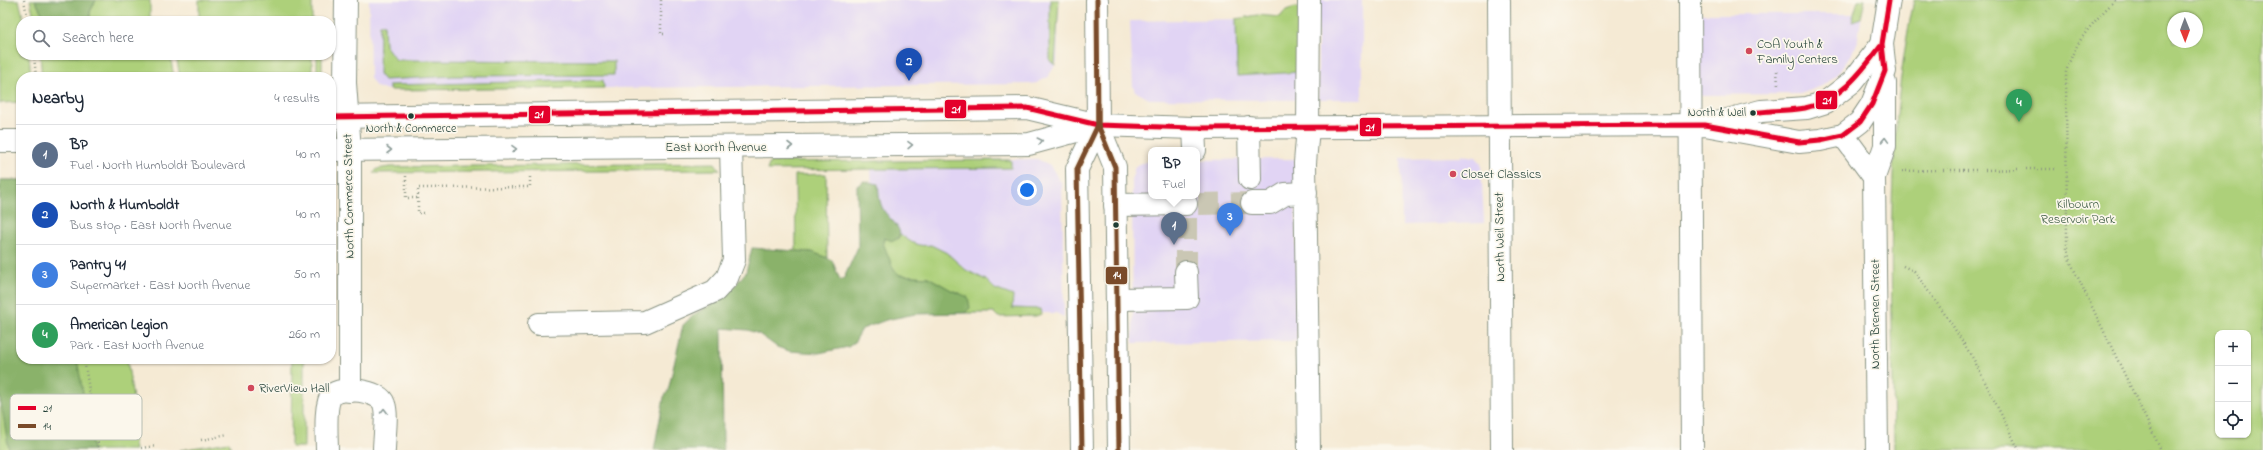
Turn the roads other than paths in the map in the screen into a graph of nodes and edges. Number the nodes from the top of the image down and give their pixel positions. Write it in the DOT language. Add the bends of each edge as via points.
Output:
graph roads {
  1 [pos="346,0"];
  2 [pos="1098,0"];
  3 [pos="1308,0"];
  4 [pos="1499,0"];
  5 [pos="1690,0"];
  6 [pos="1889,0"];
  7 [pos="1882,44"];
  8 [pos="1885,71"];
  9 [pos="628,114"];
  10 [pos="339,117"];
  11 [pos="1098,125"];
  12 [pos="1697,125"];
  13 [pos="1499,126"];
  14 [pos="1249,127"];
  15 [pos="1308,127"];
  16 [pos="1194,128"];
  17 [pos="1843,134"];
  18 [pos="0,141"];
  19 [pos="16,141"];
  20 [pos="628,147"];
  21 [pos="731,147"];
  22 [pos="1195,147"];
  23 [pos="340,150"];
  24 [pos="1874,177"];
  25 [pos="1250,179"];
  26 [pos="1306,193"];
  27 [pos="1252,203"];
  28 [pos="1115,205"];
  29 [pos="1192,205"];
  30 [pos="1186,272"];
  31 [pos="1117,299"];
  32 [pos="539,324"];
  33 [pos="350,391"];
  34 [pos="327,450"];
  35 [pos="384,450"];
  36 [pos="1082,450"];
  37 [pos="1119,450"];
  38 [pos="1309,450"];
  39 [pos="1502,450"];
  40 [pos="1692,450"];
  41 [pos="1877,450"];
  1 -- 10 [label="main road, North Commerce Street" via="345,83"];
  2 -- 11 [label="main road"];
  3 -- 15 [label="main road"];
  4 -- 13 [label="main road, North Weil Street"];
  5 -- 12 [label="main road"];
  6 -- 7 [label="main road, East North Avenue"];
  7 -- 8 [label="main road, East North Avenue"];
  7 -- 12 [label="main road, East North Avenue" via="1852,82 1826,102 1807,108 1761,111"];
  8 -- 17 [label="main road, East North Avenue" via="1872,104 1860,122"];
  24 -- 8 [label="main road, one-way" via="1885,146"];
  9 -- 10 [label="main road, East North Avenue"];
  9 -- 11 [label="main road, East North Avenue" via="1027,108"];
  9 -- 20 [label="main road"];
  10 -- 23 [label="main road, North Commerce Street"];
  11 -- 16 [label="main road, East North Avenue"];
  21 -- 11 [label="main road, East North Avenue, one-way" via="1029,144"];
  11 -- 28 [label="main road" via="1115,167"];
  11 -- 36 [label="main road" via="1077,169"];
  12 -- 13 [label="main road, East North Avenue"];
  12 -- 17 [label="main road, East North Avenue" via="1798,142"];
  12 -- 40 [label="main road"];
  13 -- 15 [label="main road, East North Avenue"];
  13 -- 39 [label="main road, North Weil Street"];
  14 -- 15 [label="main road, East North Avenue"];
  14 -- 16 [label="main road, East North Avenue"];
  14 -- 25 [label="main road"];
  15 -- 26 [label="main road"];
  16 -- 22 [label="main road"];
  17 -- 24 [label="main road"];
  18 -- 19 [label="main road"];
  20 -- 21 [label="main road, East North Avenue"];
  23 -- 20 [label="main road, East North Avenue, one-way"];
  21 -- 32 [label="main road" via="734,260 727,278 715,290 646,322"];
  23 -- 33 [label="main road, North Commerce Street"];
  24 -- 41 [label="main road, North Bremen Street"];
  26 -- 27 [label="main road" via="1285,194 1270,203"];
  26 -- 38 [label="main road"];
  28 -- 29 [label="main road"];
  28 -- 31 [label="main road"];
  30 -- 31 [label="main road" via="1187,298"];
  31 -- 37 [label="main road"];
  33 -- 34 [label="main road" via="340,391 332,395 328,404"];
  35 -- 33 [label="main road, one-way" via="385,404 380,396 371,392"];
}
